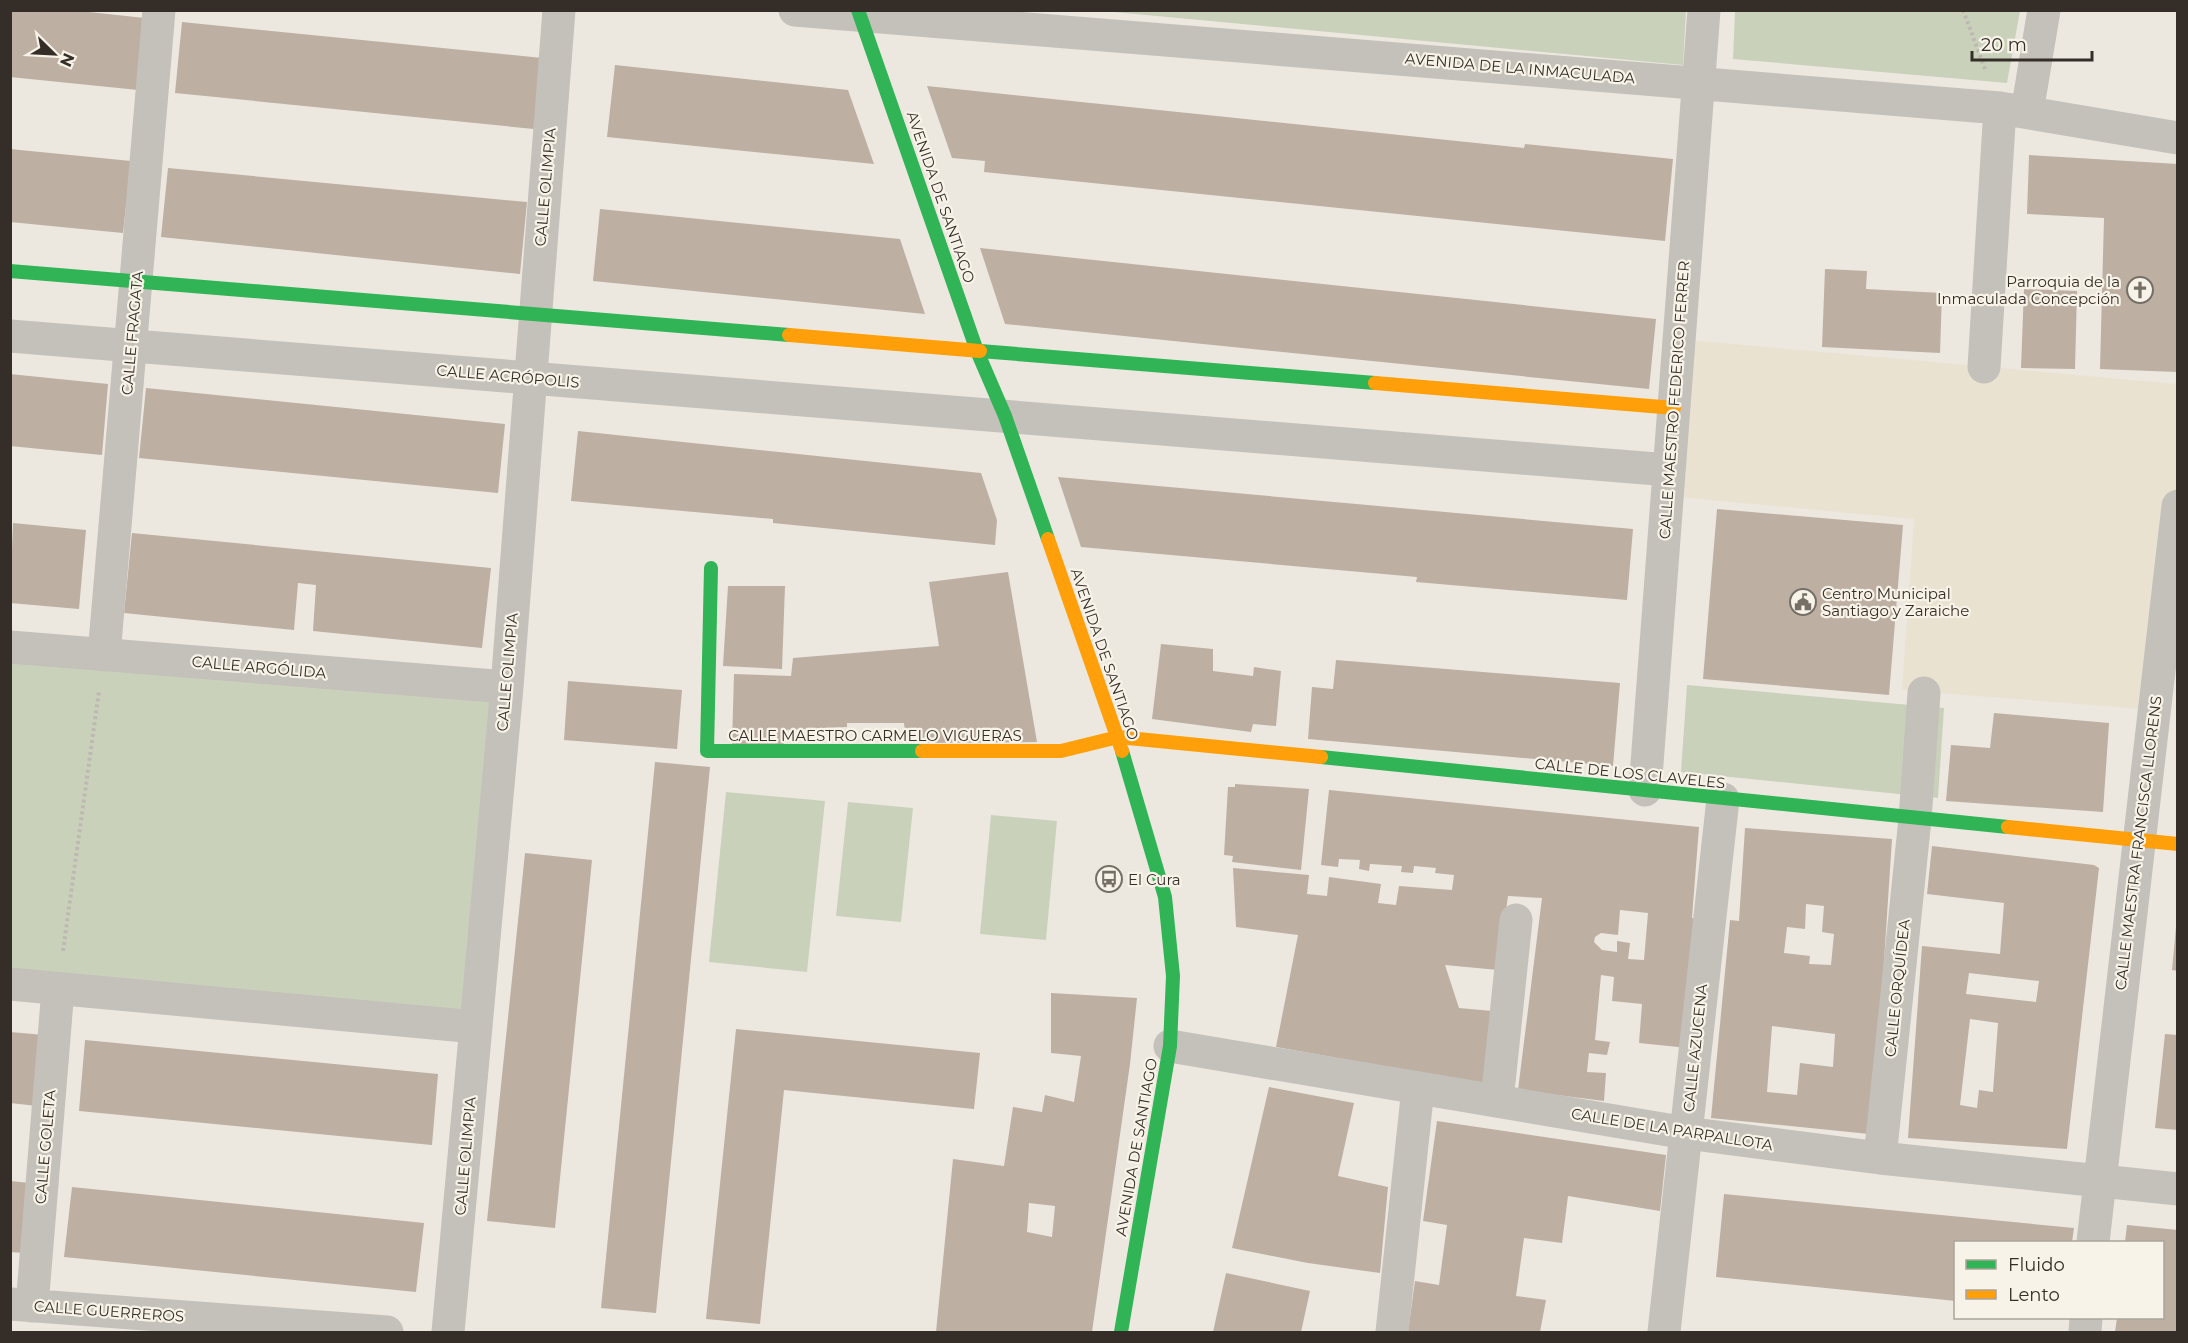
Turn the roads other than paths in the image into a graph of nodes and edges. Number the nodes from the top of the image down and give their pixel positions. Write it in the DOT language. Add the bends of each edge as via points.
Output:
graph roads {
  1 [pos="159,10"];
  2 [pos="559,10"];
  3 [pos="795,10"];
  4 [pos="1704,10"];
  5 [pos="2044,10"];
  6 [pos="859,13"];
  7 [pos="1698,82"];
  8 [pos="2013,110"];
  9 [pos="2178,138"];
  10 [pos="10,271"];
  11 [pos="136,282"];
  12 [pos="534,315"];
  13 [pos="10,336"];
  14 [pos="130,346"];
  15 [pos="977,351"];
  16 [pos="1984,367"];
  17 [pos="529,378"];
  18 [pos="1674,408"];
  19 [pos="1005,416"];
  20 [pos="1669,470"];
  21 [pos="2178,506"];
  22 [pos="2175,542"];
  23 [pos="711,568"];
  24 [pos="10,647"];
  25 [pos="104,655"];
  26 [pos="507,687"];
  27 [pos="1924,693"];
  28 [pos="1118,737"];
  29 [pos="1645,790"];
  30 [pos="1723,799"];
  31 [pos="1915,819"];
  32 [pos="2138,840"];
  33 [pos="2178,844"];
  34 [pos="1516,920"];
  35 [pos="10,984"];
  36 [pos="58,989"];
  37 [pos="476,1027"];
  38 [pos="1170,1046"];
  39 [pos="1418,1088"];
  40 [pos="1497,1101"];
  41 [pos="1686,1133"];
  42 [pos="1880,1158"];
  43 [pos="2098,1181"];
  44 [pos="2178,1189"];
  45 [pos="2093,1241"];
  46 [pos="21,1305"];
  47 [pos="387,1332"];
  48 [pos="448,1332"];
  49 [pos="1120,1332"];
  50 [pos="1392,1332"];
  51 [pos="1664,1332"];
  1 -- 11 [label="street, CALLE FRAGATA"];
  2 -- 12 [label="street, CALLE OLIMPIA"];
  3 -- 6 [label="street, AVENIDA DE LA INMACULADA"];
  4 -- 7 [label="street, CALLE MAESTRO FEDERICO FERRER"];
  5 -- 8 [label="street"];
  6 -- 7 [label="street, AVENIDA DE LA INMACULADA"];
  6 -- 15 [label="street, AVENIDA DE SANTIAGO"];
  7 -- 8 [label="street, AVENIDA DE LA INMACULADA"];
  7 -- 18 [label="street, CALLE MAESTRO FEDERICO FERRER"];
  8 -- 9 [label="street, AVENIDA DE LA INMACULADA"];
  8 -- 16 [label="street"];
  10 -- 11 [label="street"];
  11 -- 12 [label="street"];
  11 -- 14 [label="street, CALLE FRAGATA"];
  12 -- 15 [label="street"];
  12 -- 17 [label="street, CALLE OLIMPIA"];
  13 -- 14 [label="street, CALLE ACRÓPOLIS"];
  14 -- 17 [label="street, CALLE ACRÓPOLIS"];
  14 -- 25 [label="street, CALLE FRAGATA"];
  15 -- 18 [label="street"];
  15 -- 19 [label="street, AVENIDA DE SANTIAGO"];
  17 -- 19 [label="street, CALLE ACRÓPOLIS"];
  17 -- 26 [label="street, CALLE OLIMPIA"];
  18 -- 20 [label="street, CALLE MAESTRO FEDERICO FERRER"];
  19 -- 20 [label="street, CALLE ACRÓPOLIS"];
  19 -- 28 [label="street, AVENIDA DE SANTIAGO"];
  20 -- 29 [label="street, CALLE MAESTRO FEDERICO FERRER"];
  21 -- 22 [label="street, CALLE MAESTRA FRANCISCA LLORENS"];
  22 -- 32 [label="street, CALLE MAESTRA FRANCISCA LLORENS"];
  23 -- 28 [label="street, CALLE MAESTRO CARMELO VIGUERAS" via="707,751 1061,751"];
  24 -- 25 [label="street, CALLE ARGÓLIDA"];
  25 -- 26 [label="street, CALLE ARGÓLIDA"];
  26 -- 37 [label="street, CALLE OLIMPIA"];
  27 -- 31 [label="street, CALLE ORQUÍDEA"];
  28 -- 29 [label="street, CALLE DE LOS CLAVELES"];
  28 -- 38 [label="street, AVENIDA DE SANTIAGO" via="1165,897 1173,976"];
  29 -- 30 [label="street, CALLE DE LOS CLAVELES"];
  30 -- 31 [label="street, CALLE DE LOS CLAVELES"];
  30 -- 41 [label="street, CALLE AZUCENA"];
  31 -- 32 [label="street, CALLE DE LOS CLAVELES"];
  31 -- 42 [label="street, CALLE ORQUÍDEA"];
  32 -- 33 [label="street, CALLE DE LOS CLAVELES"];
  32 -- 43 [label="street, CALLE MAESTRA FRANCISCA LLORENS"];
  34 -- 40 [label="street"];
  35 -- 36 [label="street"];
  36 -- 37 [label="street"];
  36 -- 46 [label="street, CALLE GOLETA"];
  37 -- 48 [label="street, CALLE OLIMPIA"];
  38 -- 39 [label="street, CALLE DE LA PARPALLOTA"];
  38 -- 49 [label="street, AVENIDA DE SANTIAGO"];
  39 -- 40 [label="street, CALLE DE LA PARPALLOTA"];
  39 -- 50 [label="street"];
  40 -- 41 [label="street, CALLE DE LA PARPALLOTA"];
  41 -- 42 [label="street, CALLE DE LA PARPALLOTA"];
  41 -- 51 [label="street, CALLE AZUCENA"];
  42 -- 43 [label="street, CALLE DE LA PARPALLOTA"];
  43 -- 44 [label="street, CALLE DE LA PARPALLOTA"];
  43 -- 45 [label="street, CALLE MAESTRA FRANCISCA LLORENS"];
  46 -- 47 [label="street, CALLE GUERREROS"];
}
